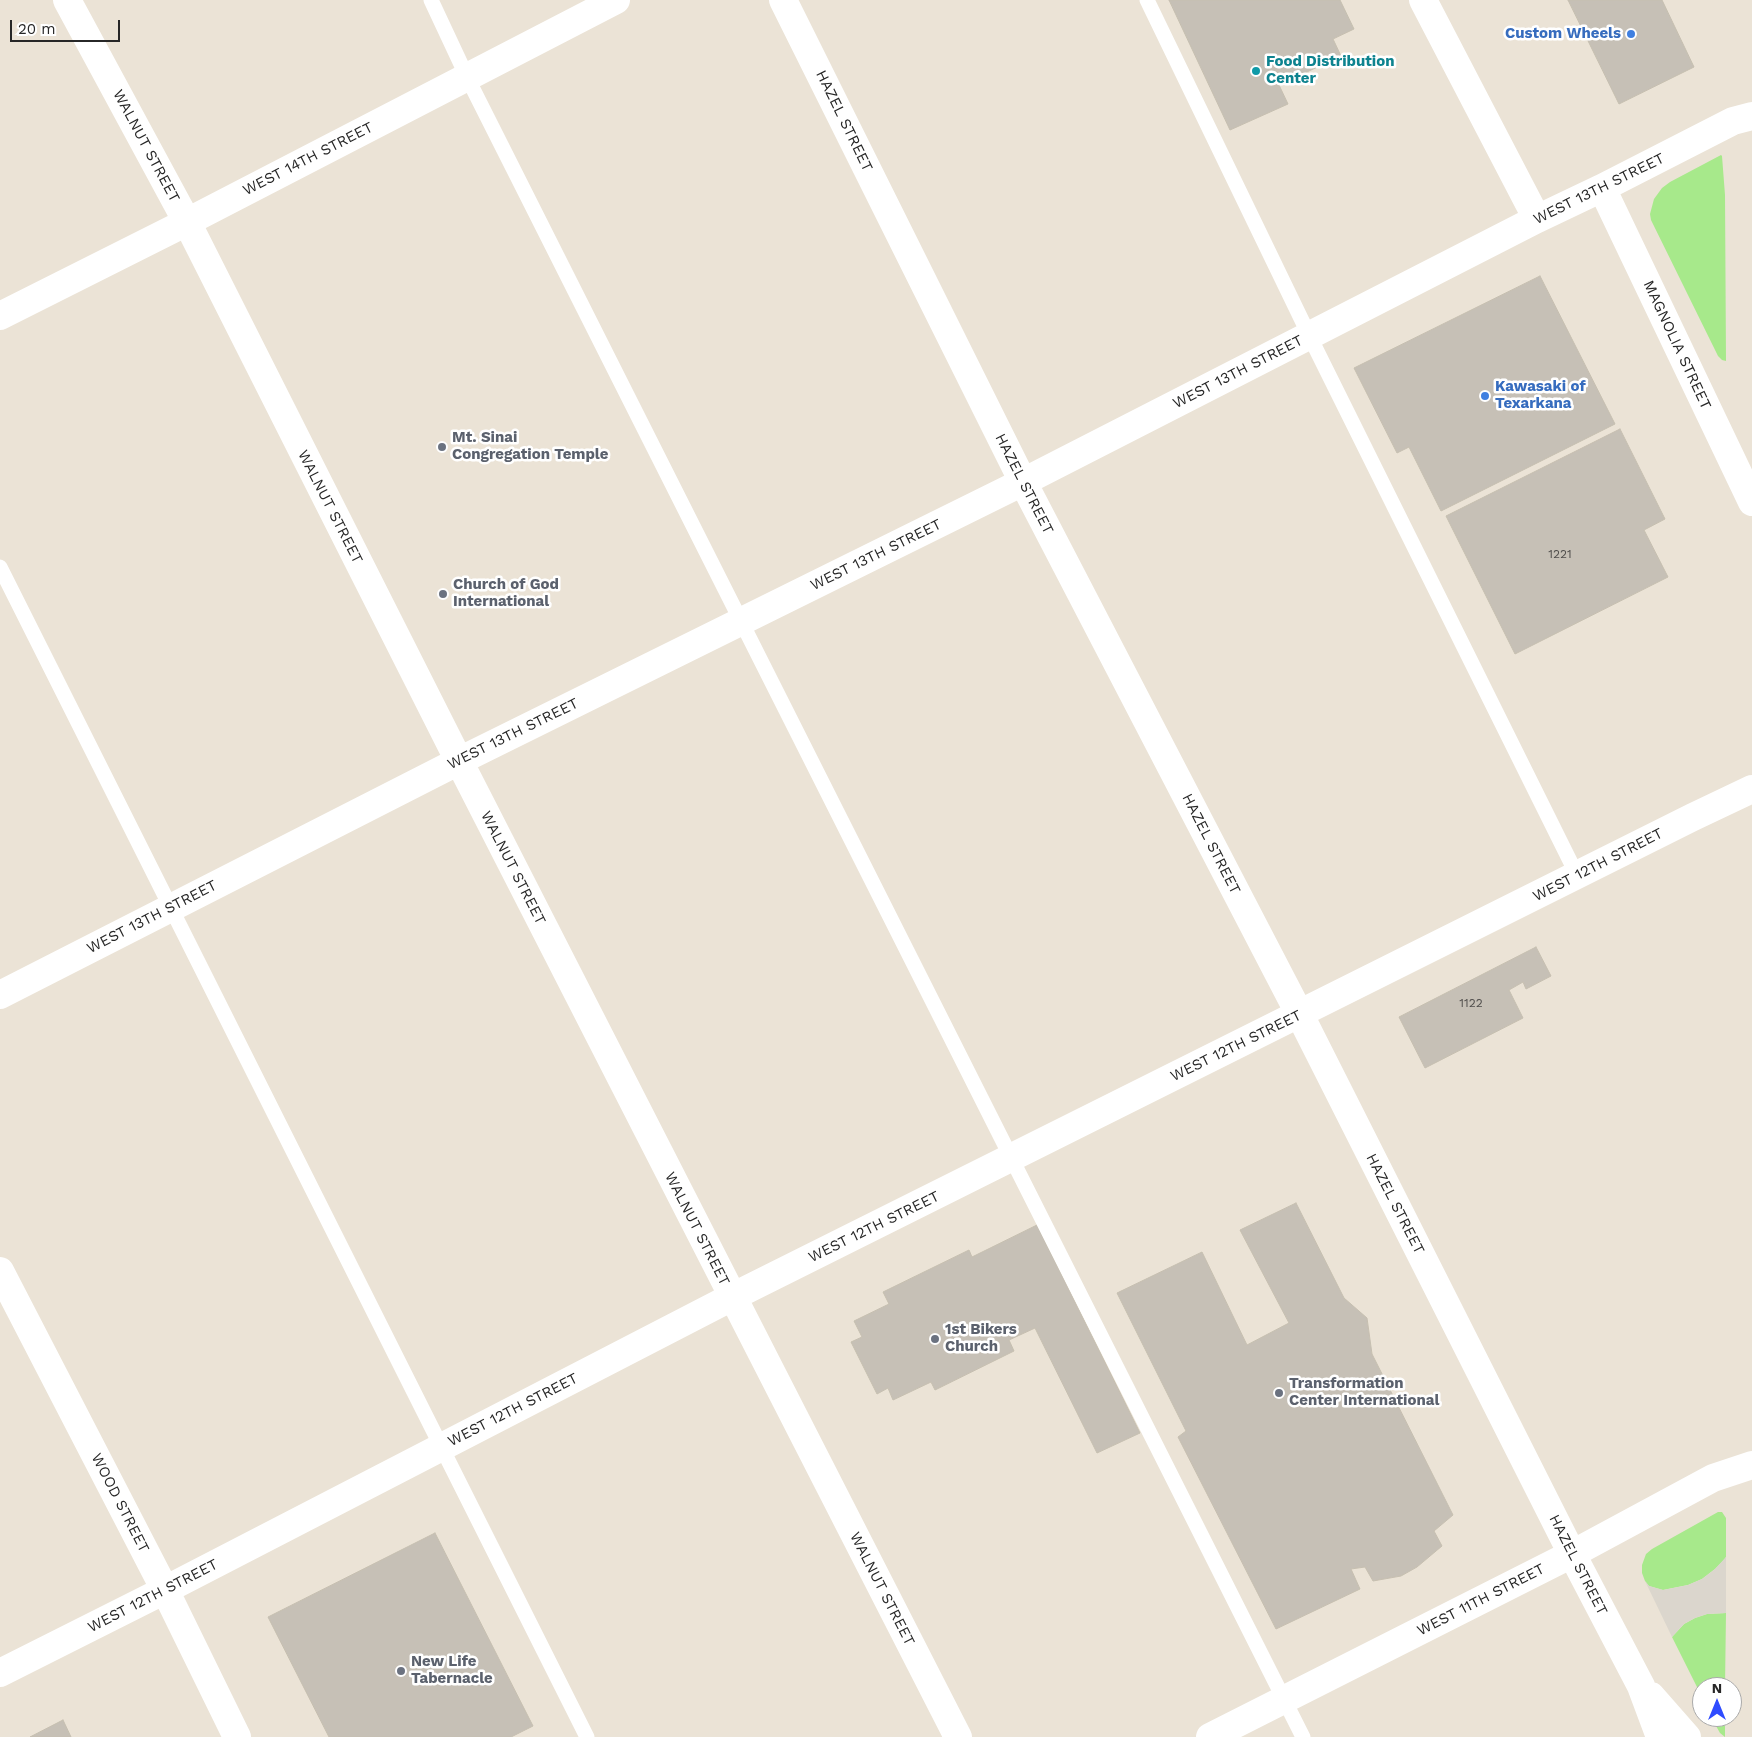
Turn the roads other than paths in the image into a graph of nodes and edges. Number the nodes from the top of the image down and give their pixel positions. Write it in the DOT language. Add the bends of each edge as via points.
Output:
graph roads {
  1 [pos="67,0"];
  2 [pos="430,0"];
  3 [pos="616,0"];
  4 [pos="783,0"];
  5 [pos="1147,0"];
  6 [pos="1423,0"];
  7 [pos="467,77"];
  8 [pos="1752,116"];
  9 [pos="1602,188"];
  10 [pos="1537,219"];
  11 [pos="186,222"];
  12 [pos="0,316"];
  13 [pos="1309,336"];
  14 [pos="1023,482"];
  15 [pos="1752,502"];
  16 [pos="0,567"];
  17 [pos="741,621"];
  18 [pos="458,761"];
  19 [pos="1752,789"];
  20 [pos="1577,876"];
  21 [pos="171,908"];
  22 [pos="0,995"];
  23 [pos="1300,1015"];
  24 [pos="1011,1158"];
  25 [pos="0,1271"];
  26 [pos="732,1297"];
  27 [pos="442,1447"];
  28 [pos="1752,1465"];
  29 [pos="1572,1554"];
  30 [pos="164,1590"];
  31 [pos="0,1673"];
  32 [pos="1641,1686"];
  33 [pos="1284,1700"];
  34 [pos="237,1737"];
  35 [pos="587,1737"];
  36 [pos="958,1737"];
  37 [pos="1210,1737"];
  38 [pos="1303,1737"];
  39 [pos="1660,1737"];
  40 [pos="1687,1737"];
  1 -- 11 [label="street, WALNUT STREET"];
  2 -- 7 [label="lane"];
  3 -- 7 [label="street, WEST 14TH STREET"];
  4 -- 14 [label="street, HAZEL STREET"];
  5 -- 13 [label="lane"];
  6 -- 10 [label="street"];
  7 -- 11 [label="street, WEST 14TH STREET"];
  7 -- 17 [label="lane"];
  8 -- 9 [label="street, WEST 13TH STREET" via="1733,121"];
  9 -- 10 [label="street, WEST 13TH STREET"];
  9 -- 15 [label="street, MAGNOLIA STREET"];
  10 -- 13 [label="street, WEST 13TH STREET"];
  11 -- 12 [label="street, WEST 14TH STREET"];
  11 -- 18 [label="street, WALNUT STREET"];
  13 -- 14 [label="street, WEST 13TH STREET"];
  13 -- 20 [label="lane"];
  14 -- 17 [label="street, WEST 13TH STREET"];
  14 -- 23 [label="street, HAZEL STREET"];
  16 -- 21 [label="lane"];
  17 -- 18 [label="street, WEST 13TH STREET"];
  17 -- 24 [label="lane"];
  18 -- 21 [label="street, WEST 13TH STREET"];
  18 -- 26 [label="street, WALNUT STREET"];
  19 -- 20 [label="street, WEST 12TH STREET"];
  20 -- 23 [label="street, WEST 12TH STREET"];
  21 -- 22 [label="street, WEST 13TH STREET"];
  21 -- 27 [label="lane"];
  23 -- 24 [label="street, WEST 12TH STREET"];
  23 -- 29 [label="street, HAZEL STREET"];
  24 -- 26 [label="street, WEST 12TH STREET"];
  24 -- 33 [label="lane"];
  25 -- 30 [label="street, WOOD STREET"];
  26 -- 27 [label="street, WEST 12TH STREET"];
  26 -- 36 [label="street, WALNUT STREET"];
  27 -- 30 [label="street, WEST 12TH STREET"];
  27 -- 35 [label="lane"];
  28 -- 29 [label="street, WEST 11TH STREET" via="1713,1478"];
  29 -- 32 [label="street, HAZEL STREET"];
  29 -- 33 [label="street, WEST 11TH STREET"];
  30 -- 31 [label="street, WEST 12TH STREET"];
  30 -- 34 [label="street, WOOD STREET"];
  32 -- 39 [label="street, HAZEL STREET"];
  32 -- 40 [label="street, HAZEL STREET"];
  33 -- 37 [label="street, WEST 11TH STREET"];
  33 -- 38 [label="lane"];
}
